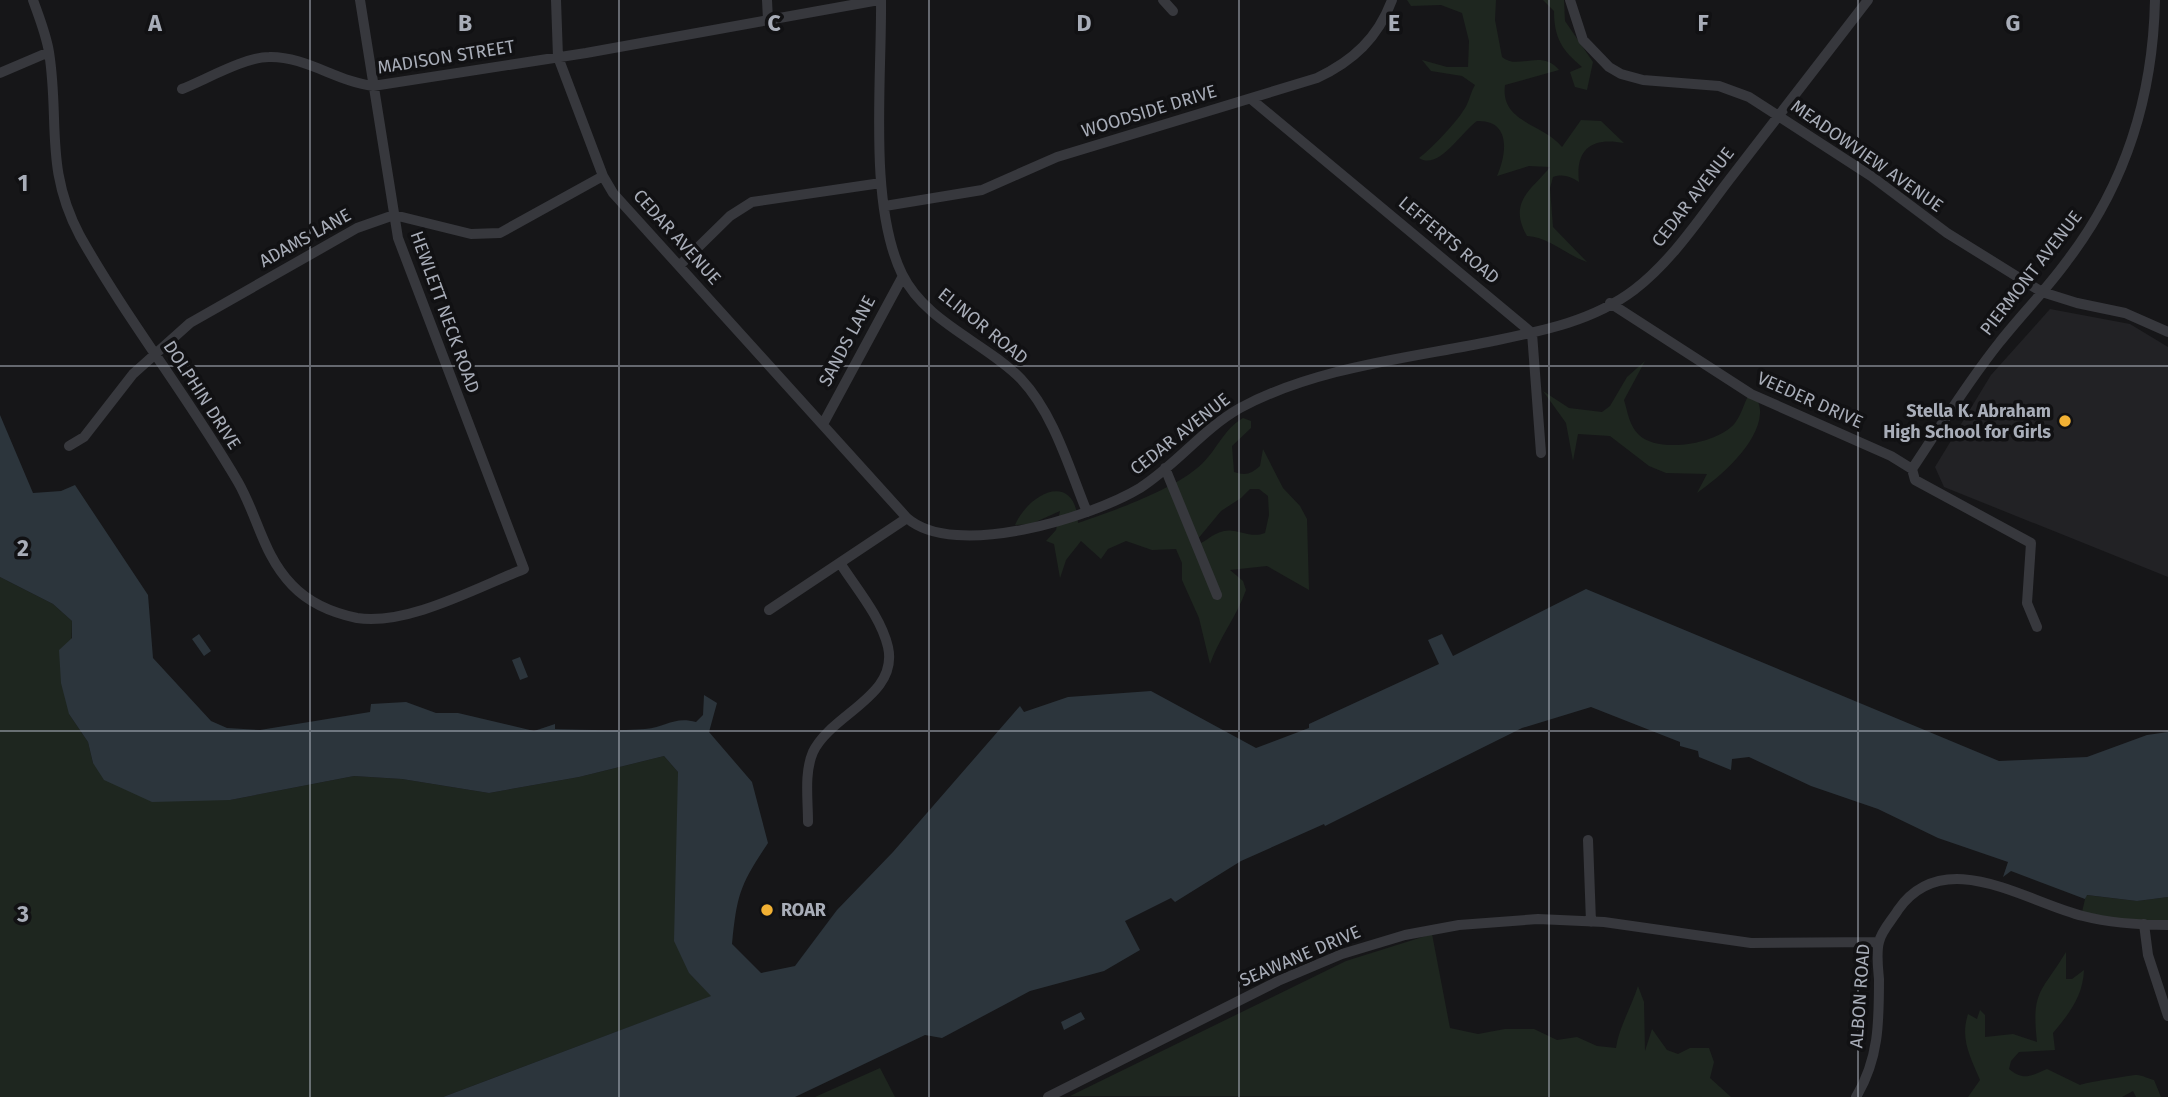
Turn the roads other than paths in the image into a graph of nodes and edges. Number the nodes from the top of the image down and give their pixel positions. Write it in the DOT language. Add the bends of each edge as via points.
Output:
graph roads {
  1 [pos="33,0"];
  2 [pos="360,0"];
  3 [pos="556,0"];
  4 [pos="767,0"];
  5 [pos="880,0"];
  6 [pos="1163,0"];
  7 [pos="1392,0"];
  8 [pos="1570,0"];
  9 [pos="1868,0"];
  10 [pos="2154,0"];
  11 [pos="1173,11"];
  12 [pos="768,20"];
  13 [pos="49,52"];
  14 [pos="558,57"];
  15 [pos="0,73"];
  16 [pos="373,86"];
  17 [pos="182,89"];
  18 [pos="1251,99"];
  19 [pos="1779,115"];
  20 [pos="603,176"];
  21 [pos="881,183"];
  22 [pos="885,206"];
  23 [pos="394,215"];
  24 [pos="679,266"];
  25 [pos="903,276"];
  26 [pos="2042,292"];
  27 [pos="1610,303"];
  28 [pos="2168,332"];
  29 [pos="1532,333"];
  30 [pos="154,353"];
  31 [pos="823,424"];
  32 [pos="69,446"];
  33 [pos="1541,453"];
  34 [pos="1165,468"];
  35 [pos="1912,469"];
  36 [pos="1087,512"];
  37 [pos="907,518"];
  38 [pos="840,563"];
  39 [pos="509,575"];
  40 [pos="1217,595"];
  41 [pos="769,610"];
  42 [pos="2037,627"];
  43 [pos="808,822"];
  44 [pos="1588,840"];
  45 [pos="1591,922"];
  46 [pos="2144,924"];
  47 [pos="2168,925"];
  48 [pos="1878,942"];
  49 [pos="2168,1016"];
  50 [pos="1048,1097"];
  51 [pos="1856,1097"];
  1 -- 13 [label="street, DOLPHIN DRIVE"];
  2 -- 16 [label="street, HEWLETT NECK ROAD"];
  3 -- 14 [label="street, CEDAR AVENUE"];
  4 -- 12 [label="street"];
  5 -- 12 [label="street, MADISON STREET"];
  5 -- 21 [label="street, ELINOR ROAD"];
  6 -- 11 [label="street"];
  7 -- 18 [label="street, WOODSIDE DRIVE" via="1379,27 1347,62 1317,78"];
  8 -- 19 [label="street, MEADOWVIEW AVENUE" via="1583,40 1621,74 1719,86"];
  9 -- 19 [label="street, CEDAR AVENUE"];
  10 -- 26 [label="street, PIERMONT AVENUE" via="2150,67 2127,158 2089,232"];
  12 -- 14 [label="street, MADISON STREET"];
  13 -- 15 [label="street"];
  13 -- 30 [label="street, DOLPHIN DRIVE" via="55,165 63,202 91,256"];
  14 -- 16 [label="street, MADISON STREET"];
  14 -- 20 [label="street, CEDAR AVENUE"];
  16 -- 17 [label="street, MADISON STREET" via="352,84 289,60 268,57"];
  16 -- 23 [label="street, HEWLETT NECK ROAD"];
  18 -- 22 [label="street, WOODSIDE DRIVE" via="1055,158 982,190"];
  18 -- 29 [label="street, LEFFERTS ROAD"];
  19 -- 26 [label="street, MEADOWVIEW AVENUE" via="1947,233"];
  19 -- 27 [label="street, CEDAR AVENUE" via="1663,264 1637,288"];
  20 -- 23 [label="street" via="500,233 471,234"];
  20 -- 24 [label="street, CEDAR AVENUE"];
  21 -- 22 [label="street, ELINOR ROAD"];
  21 -- 24 [label="street" via="752,202 730,216"];
  22 -- 25 [label="street, ELINOR ROAD"];
  23 -- 30 [label="street, ADAMS LANE" via="356,228 228,300"];
  23 -- 39 [label="street, HEWLETT NECK ROAD" via="431,329 524,569"];
  24 -- 31 [label="street, CEDAR AVENUE"];
  25 -- 31 [label="street, SANDS LANE"];
  25 -- 36 [label="street, ELINOR ROAD" via="933,314 996,355 1023,381 1053,429"];
  26 -- 28 [label="street, MEADOWVIEW AVENUE" via="2125,313"];
  26 -- 35 [label="street, PIERMONT AVENUE" via="1979,368"];
  27 -- 29 [label="street, CEDAR AVENUE" via="1581,319"];
  27 -- 35 [label="street, VEEDER DRIVE" via="1751,394"];
  29 -- 33 [label="street"];
  29 -- 34 [label="street, CEDAR AVENUE" via="1345,371 1273,393 1219,421"];
  30 -- 32 [label="street, ADAMS LANE" via="112,398 87,434"];
  30 -- 39 [label="street, DOLPHIN DRIVE" via="239,483 274,564 292,586 318,605 358,618 389,618"];
  31 -- 37 [label="street, CEDAR AVENUE"];
  34 -- 36 [label="street, CEDAR AVENUE" via="1140,487"];
  34 -- 40 [label="street"];
  35 -- 42 [label="street, VEEDER DRIVE" via="1915,480 2031,543 2027,603"];
  36 -- 37 [label="street, CEDAR AVENUE" via="1036,528 981,535 939,531"];
  37 -- 38 [label="street"];
  38 -- 41 [label="street"];
  38 -- 43 [label="street" via="883,631 889,649 885,675 877,689 817,744 807,776"];
  44 -- 45 [label="street"];
  45 -- 48 [label="street, SEAWANE DRIVE" via="1751,943"];
  45 -- 50 [label="street, SEAWANE DRIVE" via="1538,919 1459,925 1405,934 1342,954 1278,981"];
  46 -- 47 [label="street, ALBON ROAD"];
  46 -- 48 [label="street, ALBON ROAD" via="2082,916 1997,885 1955,878 1932,882 1911,896"];
  46 -- 49 [label="street" via="2148,955"];
  48 -- 51 [label="street, ALBON ROAD" via="1879,1033"];
}
